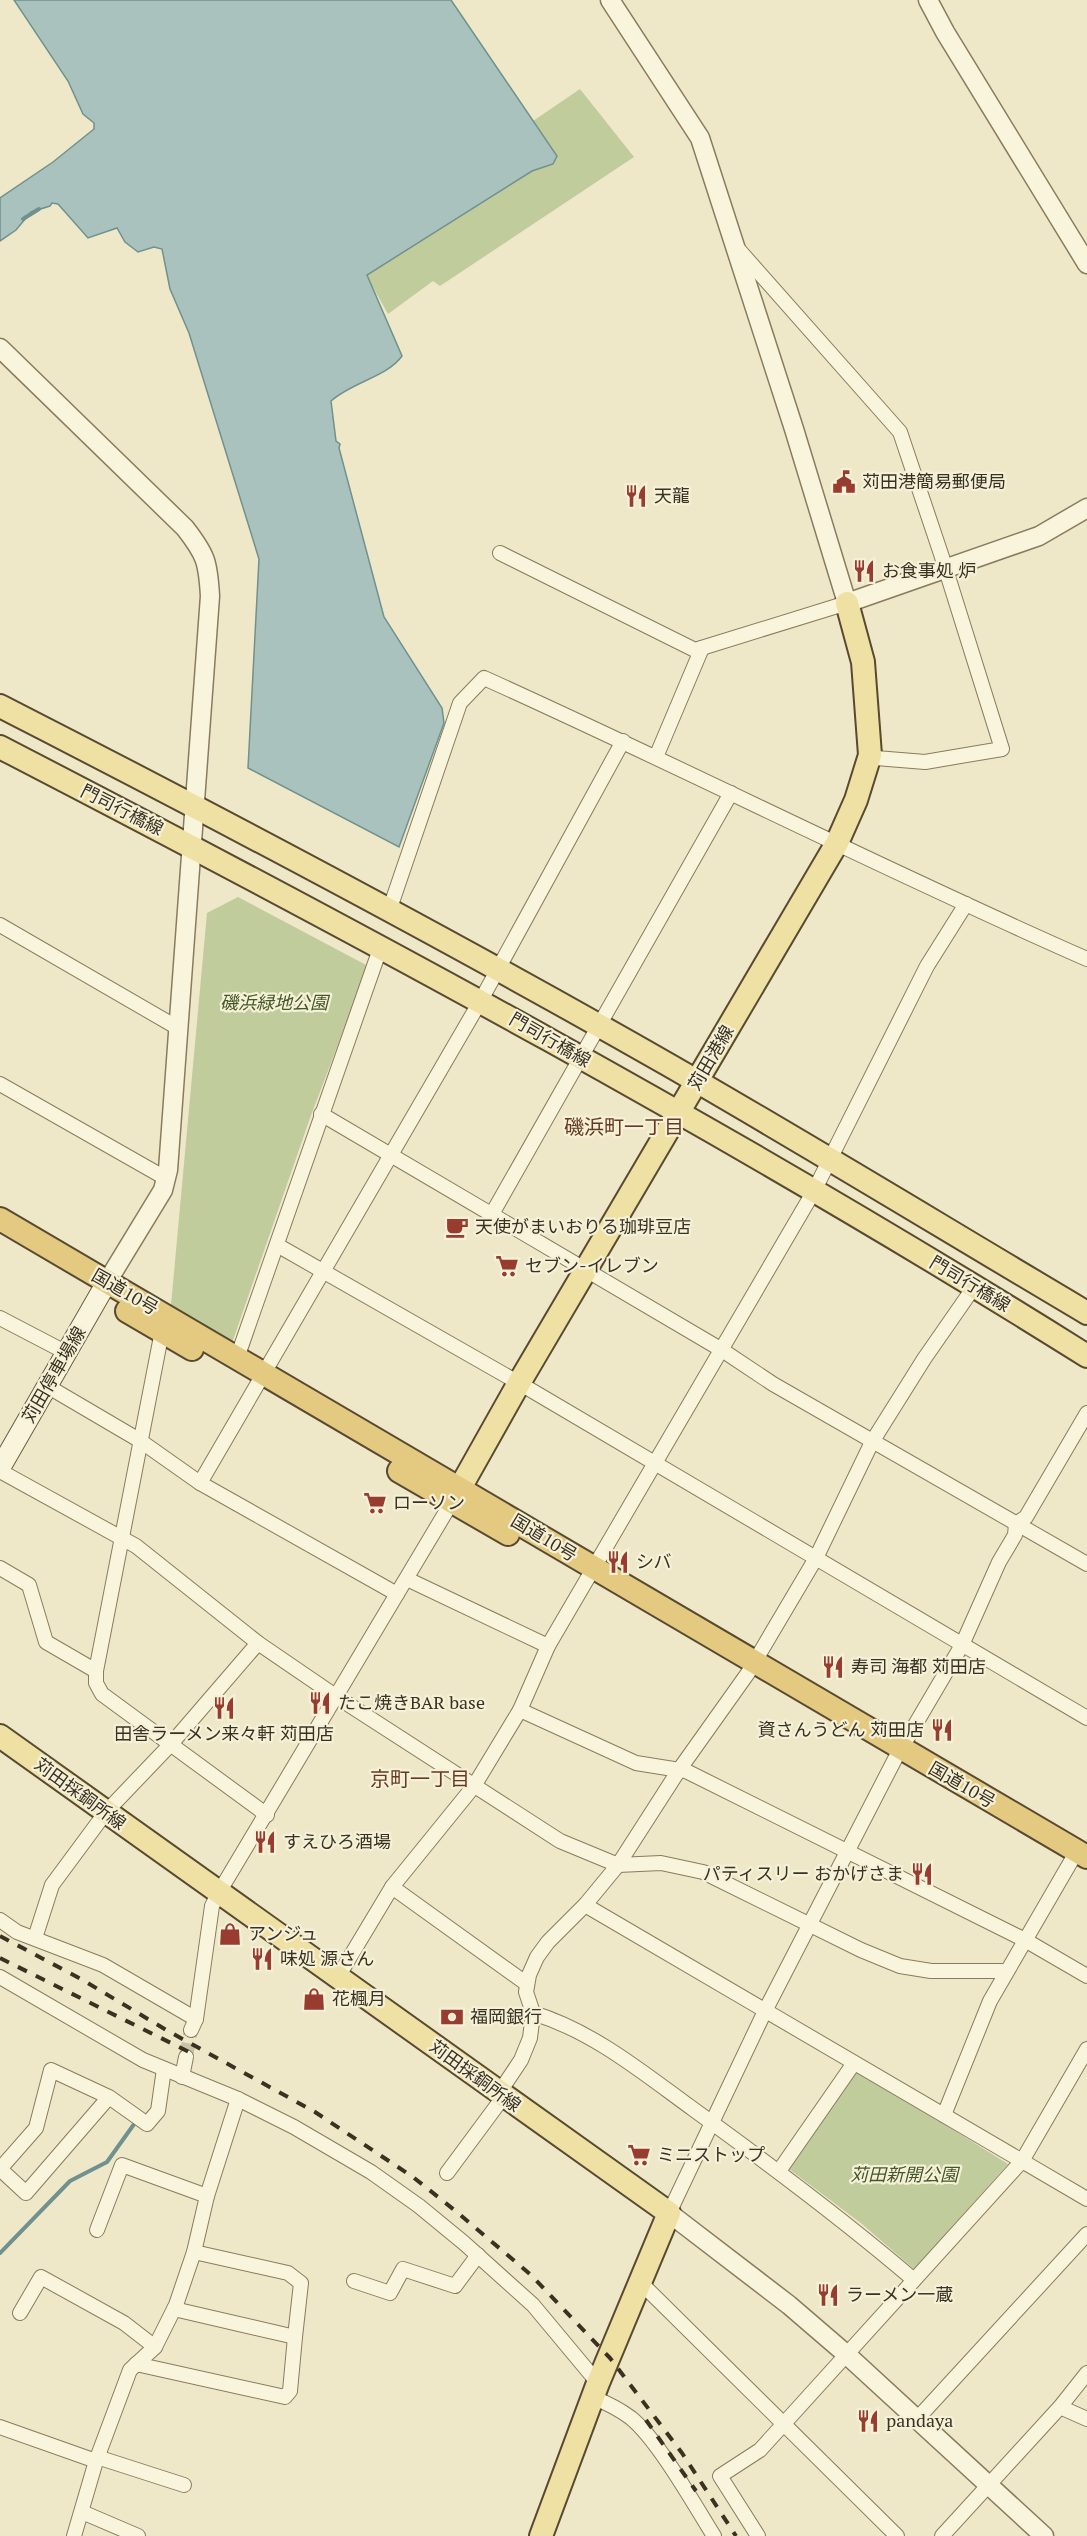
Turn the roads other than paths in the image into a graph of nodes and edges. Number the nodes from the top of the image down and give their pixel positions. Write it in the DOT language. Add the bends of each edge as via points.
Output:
graph roads {
  1 [pos="610,0"];
  2 [pos="928,0"];
  3 [pos="733,244"];
  4 [pos="1087,264"];
  5 [pos="0,348"];
  6 [pos="1087,508"];
  7 [pos="500,553"];
  8 [pos="945,571"];
  9 [pos="847,603"];
  10 [pos="702,648"];
  11 [pos="0,706"];
  12 [pos="623,741"];
  13 [pos="0,747"];
  14 [pos="870,755"];
  15 [pos="656,757"];
  16 [pos="731,793"];
  17 [pos="195,806"];
  18 [pos="837,843"];
  19 [pos="192,846"];
  20 [pos="966,904"];
  21 [pos="389,911"];
  22 [pos="0,925"];
  23 [pos="381,946"];
  24 [pos="1087,959"];
  25 [pos="498,970"];
  26 [pos="481,1000"];
  27 [pos="600,1027"];
  28 [pos="178,1028"];
  29 [pos="582,1058"];
  30 [pos="698,1083"];
  31 [pos="0,1084"];
  32 [pos="678,1113"];
  33 [pos="321,1114"];
  34 [pos="391,1155"];
  35 [pos="830,1160"];
  36 [pos="167,1179"];
  37 [pos="814,1191"];
  38 [pos="492,1214"];
  39 [pos="0,1219"];
  40 [pos="0,1235"];
  41 [pos="277,1245"];
  42 [pos="322,1270"];
  43 [pos="586,1271"];
  44 [pos="974,1287"];
  45 [pos="103,1289"];
  46 [pos="1087,1313"];
  47 [pos="0,1318"];
  48 [pos="164,1323"];
  49 [pos="722,1350"];
  50 [pos="67,1353"];
  51 [pos="1087,1356"];
  52 [pos="237,1358"];
  53 [pos="259,1380"];
  54 [pos="519,1383"];
  55 [pos="47,1386"];
  56 [pos="1087,1413"];
  57 [pos="139,1440"];
  58 [pos="872,1442"];
  59 [pos="654,1464"];
  60 [pos="0,1469"];
  61 [pos="200,1482"];
  62 [pos="456,1495"];
  63 [pos="1016,1524"];
  64 [pos="121,1539"];
  65 [pos="816,1558"];
  66 [pos="1087,1564"];
  67 [pos="0,1568"];
  68 [pos="590,1573"];
  69 [pos="407,1579"];
  70 [pos="398,1594"];
  71 [pos="258,1643"];
  72 [pos="962,1645"];
  73 [pos="548,1646"];
  74 [pos="751,1668"];
  75 [pos="96,1671"];
  76 [pos="337,1697"];
  77 [pos="520,1710"];
  78 [pos="1087,1718"];
  79 [pos="0,1737"];
  80 [pos="171,1744"];
  81 [pos="897,1754"];
  82 [pos="679,1770"];
  83 [pos="474,1786"];
  84 [pos="106,1812"];
  85 [pos="267,1815"];
  86 [pos="846,1853"];
  87 [pos="1080,1860"];
  88 [pos="618,1865"];
  89 [pos="392,1887"];
  90 [pos="218,1894"];
  91 [pos="585,1905"];
  92 [pos="0,1920"];
  93 [pos="811,1926"];
  94 [pos="35,1938"];
  95 [pos="1025,1940"];
  96 [pos="1006,1971"];
  97 [pos="1087,1976"];
  98 [pos="0,1977"];
  99 [pos="338,1977"];
  100 [pos="527,1984"];
  101 [pos="765,2011"];
  102 [pos="533,2013"];
  103 [pos="1087,2049"];
  104 [pos="186,2057"];
  105 [pos="854,2063"];
  106 [pos="164,2069"];
  107 [pos="182,2077"];
  108 [pos="501,2095"];
  109 [pos="109,2097"];
  110 [pos="238,2099"];
  111 [pos="944,2115"];
  112 [pos="712,2123"];
  113 [pos="1022,2161"];
  114 [pos="779,2171"];
  115 [pos="447,2173"];
  116 [pos="207,2196"];
  117 [pos="1087,2199"];
  118 [pos="669,2213"];
  119 [pos="98,2230"];
  120 [pos="1087,2234"];
  121 [pos="194,2252"];
  122 [pos="478,2255"];
  123 [pos="914,2280"];
  124 [pos="354,2281"];
  125 [pos="641,2283"];
  126 [pos="174,2308"];
  127 [pos="20,2313"];
  128 [pos="296,2337"];
  129 [pos="155,2347"];
  130 [pos="846,2354"];
  131 [pos="136,2364"];
  132 [pos="1087,2373"];
  133 [pos="596,2390"];
  134 [pos="1060,2407"];
  135 [pos="917,2419"];
  136 [pos="1087,2420"];
  137 [pos="785,2423"];
  138 [pos="0,2427"];
  139 [pos="97,2459"];
  140 [pos="184,2485"];
  141 [pos="989,2485"];
  142 [pos="82,2512"];
  143 [pos="74,2536"];
  144 [pos="138,2536"];
  145 [pos="541,2536"];
  146 [pos="714,2536"];
  147 [pos="758,2536"];
  148 [pos="897,2536"];
  149 [pos="942,2536"];
  150 [pos="1044,2536"];
  1 -- 3 [label="street" via="700,138"];
  2 -- 4 [label="street"];
  3 -- 8 [label="street" via="900,432"];
  3 -- 9 [label="street"];
  5 -- 17 [label="street" via="185,528 208,563 210,596"];
  6 -- 8 [label="street" via="1039,536"];
  7 -- 10 [label="street" via="695,650"];
  8 -- 9 [label="street"];
  8 -- 14 [label="street" via="1002,749 925,762"];
  9 -- 10 [label="street"];
  9 -- 14 [label="main road, 苅田港線" via="864,662"];
  10 -- 15 [label="street"];
  11 -- 17 [label="main road, 門司行橋線"];
  12 -- 15 [label="street"];
  12 -- 21 [label="street" via="484,678 460,703"];
  12 -- 25 [label="street"];
  13 -- 19 [label="main road, 門司行橋線"];
  14 -- 18 [label="main road, 苅田港線"];
  15 -- 16 [label="street"];
  16 -- 18 [label="street"];
  16 -- 27 [label="street"];
  17 -- 19 [label="street"];
  17 -- 21 [label="main road, 門司行橋線"];
  18 -- 20 [label="street"];
  18 -- 30 [label="main road, 苅田港線"];
  19 -- 23 [label="main road, 門司行橋線"];
  19 -- 28 [label="street"];
  20 -- 24 [label="street"];
  20 -- 35 [label="street" via="927,966"];
  21 -- 25 [label="main road, 門司行橋線"];
  22 -- 28 [label="street"];
  23 -- 26 [label="main road, 門司行橋線"];
  23 -- 33 [label="street"];
  25 -- 26 [label="street"];
  25 -- 27 [label="main road, 門司行橋線"];
  26 -- 29 [label="main road, 門司行橋線"];
  26 -- 34 [label="street"];
  27 -- 29 [label="street"];
  27 -- 30 [label="main road, 門司行橋線"];
  28 -- 36 [label="street"];
  29 -- 32 [label="main road, 門司行橋線"];
  29 -- 38 [label="street"];
  30 -- 32 [label="main road, 苅田港線"];
  30 -- 35 [label="main road, 門司行橋線"];
  31 -- 36 [label="street"];
  32 -- 37 [label="main road, 門司行橋線"];
  32 -- 43 [label="main road, 苅田港線"];
  33 -- 34 [label="street"];
  33 -- 41 [label="street"];
  34 -- 38 [label="street"];
  34 -- 42 [label="street"];
  35 -- 37 [label="street"];
  35 -- 46 [label="main road, 門司行橋線"];
  36 -- 45 [label="street"];
  37 -- 44 [label="main road, 門司行橋線"];
  37 -- 49 [label="street"];
  38 -- 43 [label="street"];
  39 -- 45 [label="highway, 国道10号"];
  40 -- 45 [label="highway, 国道10号"];
  41 -- 42 [label="street"];
  41 -- 52 [label="street"];
  42 -- 53 [label="street"];
  42 -- 54 [label="street"];
  43 -- 49 [label="street"];
  43 -- 54 [label="main road, 苅田港線"];
  44 -- 51 [label="main road, 門司行橋線"];
  44 -- 58 [label="street"];
  45 -- 48 [label="highway, 国道10号"];
  45 -- 50 [label="main road, 苅田停車場線"];
  47 -- 50 [label="street"];
  48 -- 52 [label="highway, 国道10号"];
  48 -- 53 [label="highway, 国道10号"];
  48 -- 57 [label="street"];
  49 -- 58 [label="street"];
  49 -- 59 [label="street"];
  50 -- 55 [label="main road, 苅田停車場線"];
  52 -- 53 [label="highway, 国道10号"];
  53 -- 61 [label="street"];
  53 -- 62 [label="highway, 国道10号"];
  54 -- 59 [label="street"];
  54 -- 62 [label="main road, 苅田港線"];
  55 -- 57 [label="street"];
  55 -- 60 [label="main road, 苅田停車場線"];
  56 -- 63 [label="street" via="1026,1517"];
  57 -- 61 [label="street"];
  57 -- 64 [label="street"];
  58 -- 63 [label="street"];
  58 -- 65 [label="street"];
  59 -- 65 [label="street"];
  59 -- 68 [label="street"];
  60 -- 64 [label="street"];
  61 -- 70 [label="street"];
  62 -- 68 [label="highway, 国道10号"];
  62 -- 69 [label="street"];
  63 -- 66 [label="street"];
  63 -- 72 [label="street" via="1015,1535"];
  64 -- 71 [label="street" via="136,1546"];
  64 -- 75 [label="street"];
  65 -- 72 [label="street"];
  65 -- 74 [label="street"];
  67 -- 75 [label="street" via="29,1585 46,1642"];
  68 -- 73 [label="street"];
  68 -- 74 [label="highway, 国道10号"];
  69 -- 70 [label="street"];
  69 -- 73 [label="street"];
  70 -- 76 [label="street"];
  71 -- 76 [label="street"];
  71 -- 80 [label="street"];
  72 -- 78 [label="street"];
  72 -- 81 [label="street"];
  73 -- 77 [label="street"];
  74 -- 81 [label="highway, 国道10号"];
  74 -- 82 [label="street"];
  75 -- 80 [label="street" via="96,1683 102,1694"];
  76 -- 83 [label="street"];
  76 -- 85 [label="street"];
  77 -- 82 [label="street" via="636,1763"];
  77 -- 83 [label="street"];
  79 -- 84 [label="main road, 苅田採銅所線"];
  80 -- 84 [label="street"];
  80 -- 85 [label="street"];
  81 -- 86 [label="street"];
  81 -- 87 [label="highway, 国道10号"];
  82 -- 86 [label="street"];
  82 -- 88 [label="street"];
  83 -- 88 [label="street" via="560,1840"];
  83 -- 89 [label="street"];
  84 -- 90 [label="main road, 苅田採銅所線"];
  84 -- 94 [label="street" via="51,1886"];
  85 -- 90 [label="street"];
  86 -- 93 [label="street"];
  86 -- 95 [label="street"];
  87 -- 95 [label="street"];
  88 -- 91 [label="street"];
  88 -- 93 [label="street" via="646,1862 689,1867"];
  89 -- 99 [label="street"];
  89 -- 100 [label="street"];
  90 -- 94 [label="street" via="212,1906 193,2025 103,1965"];
  90 -- 99 [label="main road, 苅田採銅所線"];
  91 -- 100 [label="street" via="542,1949"];
  91 -- 101 [label="street"];
  92 -- 94 [label="street"];
  93 -- 96 [label="street" via="900,1966 931,1971"];
  93 -- 101 [label="street"];
  95 -- 96 [label="street"];
  95 -- 97 [label="street"];
  96 -- 111 [label="street"];
  98 -- 106 [label="street"];
  99 -- 108 [label="main road, 苅田採銅所線"];
  100 -- 102 [label="street" via="527,1999"];
  101 -- 105 [label="street"];
  101 -- 112 [label="street"];
  102 -- 108 [label="street" via="530,2037"];
  102 -- 112 [label="street" via="599,2041"];
  103 -- 113 [label="street"];
  104 -- 107 [label="street"];
  105 -- 111 [label="street"];
  105 -- 114 [label="street"];
  106 -- 107 [label="street"];
  106 -- 109 [label="street" via="158,2111 147,2124"];
  107 -- 110 [label="street"];
  108 -- 115 [label="street"];
  108 -- 118 [label="main road, 苅田採銅所線"];
  109 -- 109 [label="street" via="26,2193 0,2169 36,2128 51,2070"];
  110 -- 116 [label="street"];
  110 -- 122 [label="street" via="371,2172"];
  111 -- 113 [label="street"];
  112 -- 114 [label="street"];
  112 -- 118 [label="street"];
  113 -- 117 [label="street"];
  113 -- 123 [label="street"];
  114 -- 123 [label="street"];
  116 -- 119 [label="street" via="122,2165"];
  116 -- 121 [label="street"];
  118 -- 125 [label="main road"];
  118 -- 130 [label="street" via="755,2277"];
  120 -- 135 [label="street"];
  121 -- 126 [label="street"];
  121 -- 128 [label="street" via="288,2273 301,2283"];
  122 -- 124 [label="street" via="455,2286 403,2269 390,2293"];
  122 -- 133 [label="street" via="533,2305"];
  123 -- 130 [label="street"];
  125 -- 133 [label="main road"];
  125 -- 137 [label="street"];
  126 -- 128 [label="street"];
  126 -- 129 [label="street"];
  127 -- 129 [label="street" via="41,2277 124,2323"];
  128 -- 131 [label="street" via="290,2391 285,2397"];
  129 -- 131 [label="street"];
  130 -- 135 [label="street"];
  130 -- 137 [label="street"];
  131 -- 139 [label="street" via="130,2370"];
  132 -- 134 [label="street"];
  133 -- 145 [label="main road"];
  133 -- 146 [label="street" via="633,2420 655,2447"];
  134 -- 136 [label="street"];
  134 -- 141 [label="street"];
  135 -- 141 [label="street"];
  137 -- 147 [label="street" via="760,2450 720,2476"];
  137 -- 148 [label="street"];
  138 -- 139 [label="street"];
  139 -- 140 [label="street"];
  139 -- 142 [label="street"];
  141 -- 149 [label="street"];
  141 -- 150 [label="street"];
  142 -- 143 [label="street"];
  142 -- 144 [label="street"];
}
